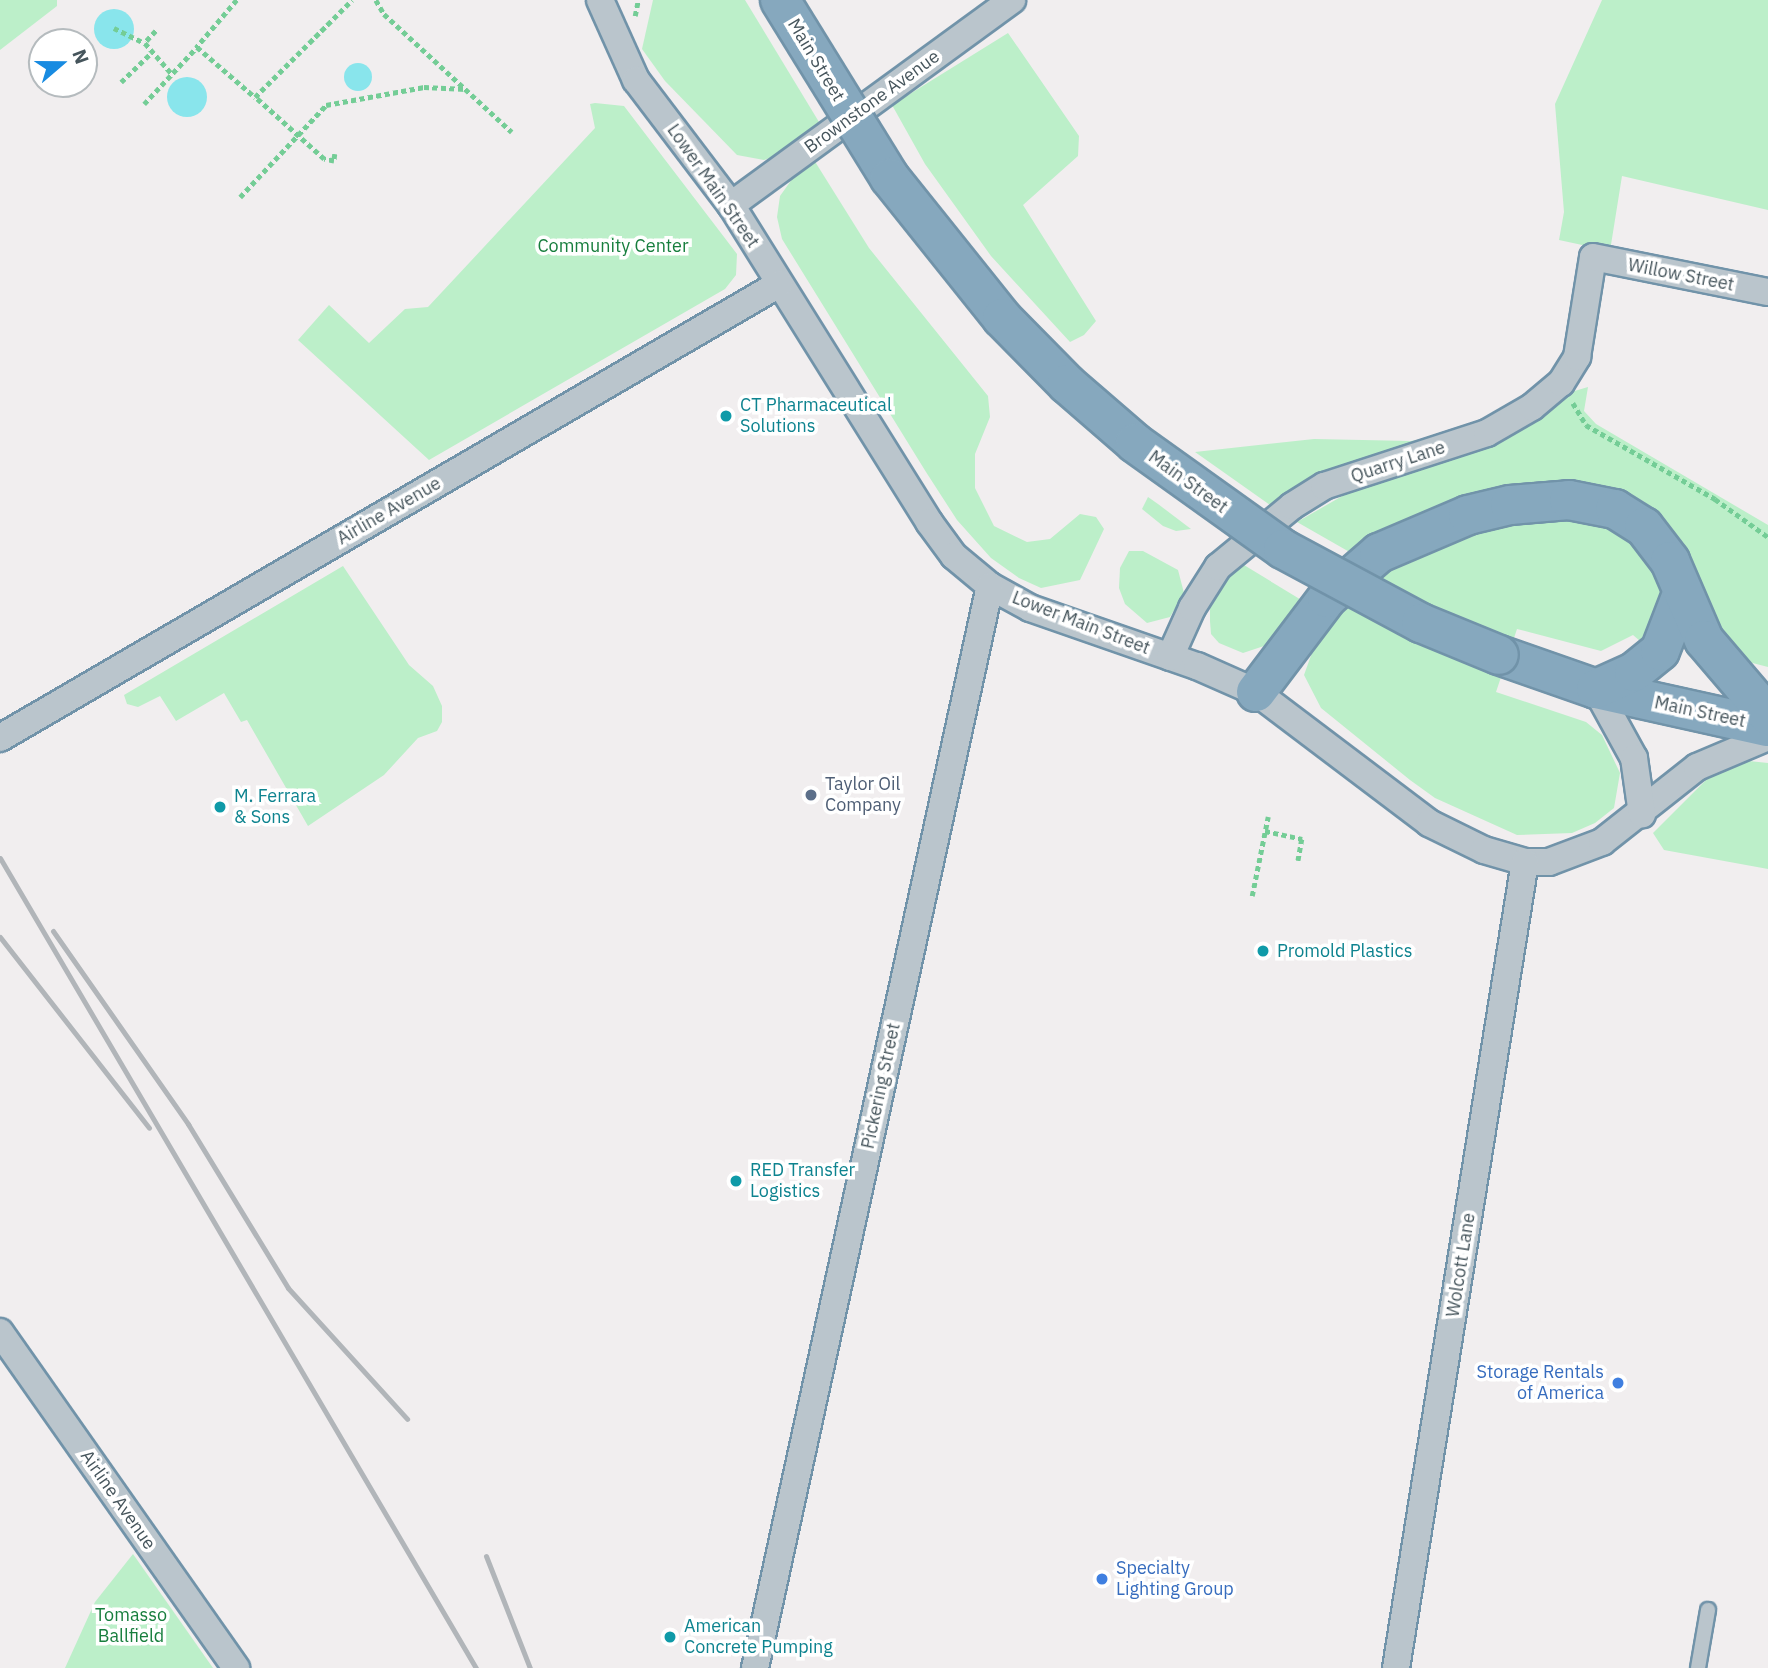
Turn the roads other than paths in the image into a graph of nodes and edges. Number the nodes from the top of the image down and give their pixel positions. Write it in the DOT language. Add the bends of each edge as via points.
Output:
graph roads {
  1 [pos="600,0"];
  2 [pos="780,0"];
  3 [pos="1012,0"];
  4 [pos="732,205"];
  5 [pos="1594,257"];
  6 [pos="779,284"];
  7 [pos="1768,292"];
  8 [pos="990,586"];
  9 [pos="1682,594"];
  10 [pos="1170,657"];
  11 [pos="1596,689"];
  12 [pos="1256,692"];
  13 [pos="1768,715"];
  14 [pos="1768,727"];
  15 [pos="1768,737"];
  16 [pos="0,738"];
  17 [pos="1642,814"];
  18 [pos="1525,862"];
  19 [pos="0,1332"];
  20 [pos="1708,1610"];
  21 [pos="236,1668"];
  22 [pos="755,1668"];
  23 [pos="1396,1668"];
  24 [pos="1698,1668"];
  1 -- 4 [label="street, Lower Main Street" via="636,80"];
  2 -- 11 [label="highway, Main Street, bridge" via="890,178 1002,318 1067,384 1135,443 1283,549 1421,623"];
  3 -- 4 [label="street, Brownstone Avenue"];
  4 -- 6 [label="street, Lower Main Street"];
  5 -- 7 [label="street, Willow Street"];
  5 -- 10 [label="street, Quarry Lane" via="1577,357 1561,383 1532,407 1487,433 1324,486 1292,506 1218,567 1192,608"];
  6 -- 8 [label="street, Lower Main Street" via="929,522 954,556"];
  6 -- 16 [label="street, Airline Avenue"];
  8 -- 10 [label="street, Lower Main Street" via="1030,608"];
  8 -- 22 [label="street, Pickering Street"];
  9 -- 11 [label="highway" via="1666,641 1653,658"];
  9 -- 12 [label="highway" via="1664,551 1638,521 1623,512 1569,500 1489,509 1433,526 1359,566 1304,625"];
  9 -- 13 [label="highway" via="1718,660"];
  10 -- 12 [label="street, Lower Main Street"];
  11 -- 14 [label="highway, Main Street"];
  11 -- 17 [label="street" via="1634,758"];
  12 -- 18 [label="street, Lower Main Street" via="1429,823 1484,850"];
  15 -- 17 [label="street, Lower Main Street" via="1708,760"];
  17 -- 18 [label="street, Lower Main Street" via="1622,831 1575,854"];
  18 -- 23 [label="street, Wolcott Lane"];
  19 -- 21 [label="street, Airline Avenue"];
  20 -- 24 [label="lane"];
}
